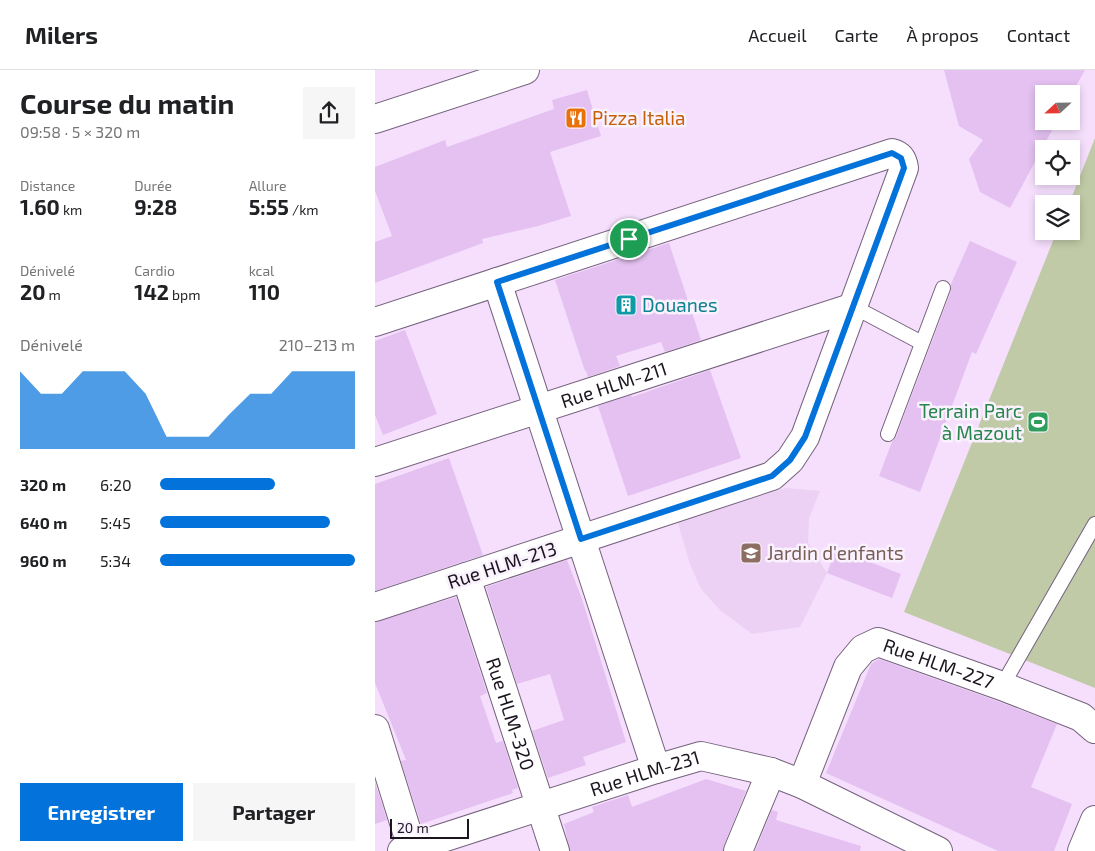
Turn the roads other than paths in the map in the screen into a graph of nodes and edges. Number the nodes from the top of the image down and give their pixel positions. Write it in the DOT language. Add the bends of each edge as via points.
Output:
graph roads {
  1 [pos="525,70"];
  2 [pos="375,119"];
  3 [pos="497,282"];
  4 [pos="943,288"];
  5 [pos="854,307"];
  6 [pos="375,322"];
  7 [pos="922,344"];
  8 [pos="539,409"];
  9 [pos="888,434"];
  10 [pos="375,462"];
  11 [pos="1095,524"];
  12 [pos="581,539"];
  13 [pos="465,577"];
  14 [pos="375,607"];
  15 [pos="1002,686"];
  16 [pos="375,729"];
  17 [pos="1095,729"];
  18 [pos="656,769"];
  19 [pos="771,772"];
  20 [pos="802,784"];
  21 [pos="541,806"];
  22 [pos="1095,820"];
  23 [pos="407,849"];
  24 [pos="555,851"];
  25 [pos="738,851"];
  26 [pos="938,851"];
  27 [pos="1082,851"];
  1 -- 2 [label="street"];
  3 -- 5 [label="street, Rue HLM-213" via="892,153 901,158 904,168"];
  3 -- 6 [label="street"];
  3 -- 8 [label="street"];
  4 -- 7 [label="lane"];
  5 -- 7 [label="lane"];
  5 -- 8 [label="street, Rue HLM-211"];
  5 -- 12 [label="street, Rue HLM-213" via="805,437 790,460 772,476"];
  7 -- 9 [label="lane"];
  8 -- 10 [label="street, Rue HLM-211"];
  8 -- 12 [label="street"];
  11 -- 15 [label="lane"];
  12 -- 13 [label="street, Rue HLM-213"];
  12 -- 18 [label="street"];
  13 -- 14 [label="street, Rue HLM-213"];
  13 -- 21 [label="street, Rue HLM-320"];
  15 -- 17 [label="street, Rue HLM-227" via="1081,717"];
  15 -- 20 [label="street, Rue HLM-227" via="878,642 863,649 848,667"];
  16 -- 23 [label="street"];
  18 -- 19 [label="street, Rue HLM-231" via="701,756"];
  18 -- 21 [label="street, Rue HLM-231"];
  19 -- 20 [label="street, Rue HLM-231"];
  19 -- 25 [label="street"];
  20 -- 26 [label="street, Rue HLM-231"];
  21 -- 23 [label="street, Rue HLM-231"];
  21 -- 24 [label="street, Rue HLM-320"];
  22 -- 27 [label="street"];
}
